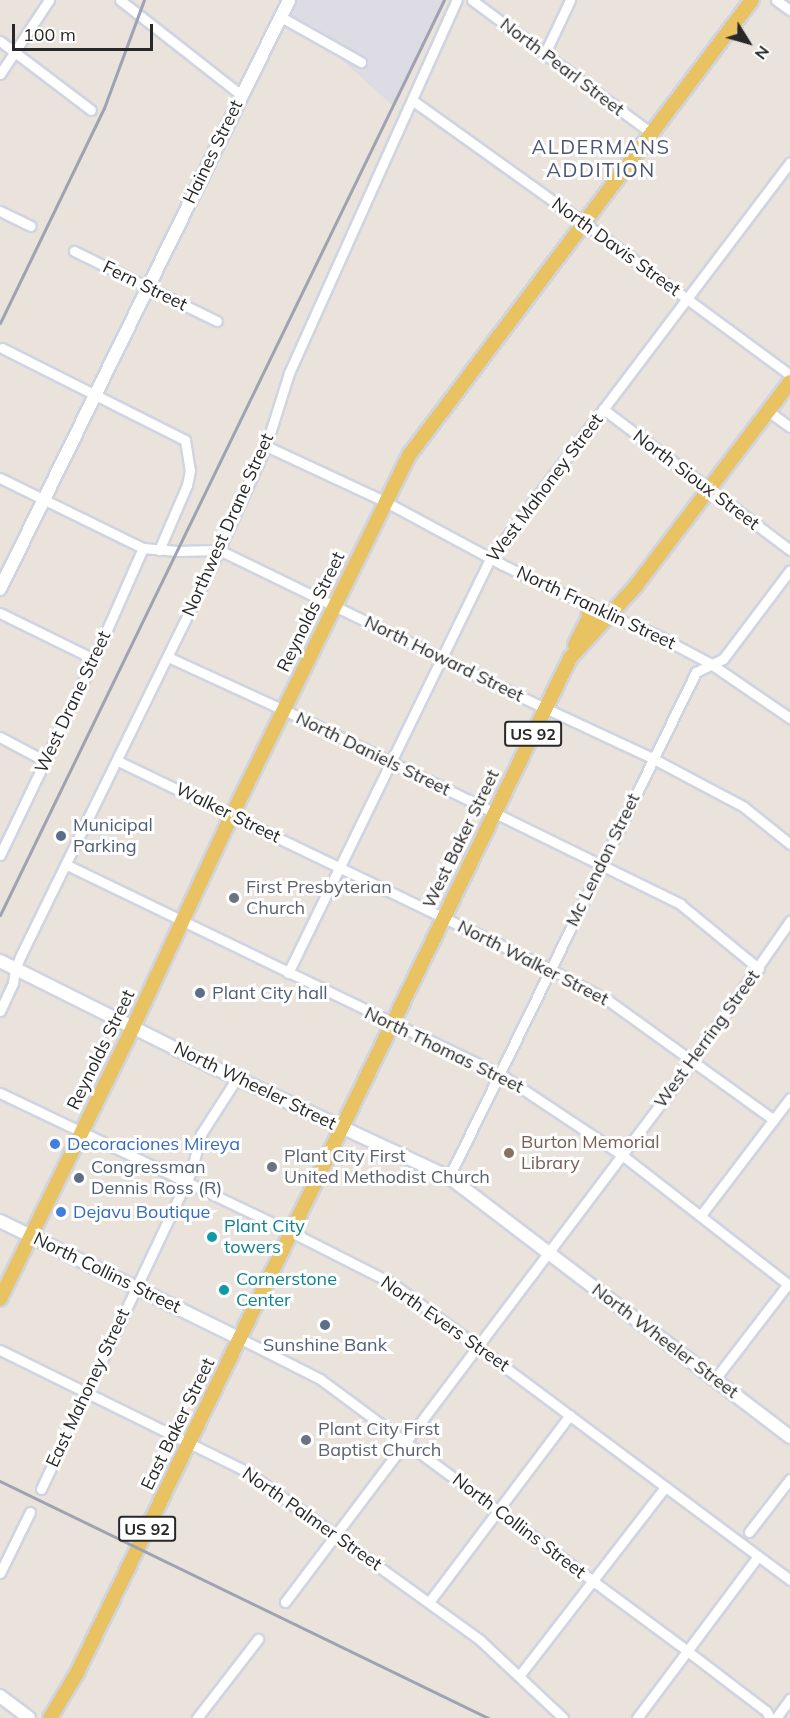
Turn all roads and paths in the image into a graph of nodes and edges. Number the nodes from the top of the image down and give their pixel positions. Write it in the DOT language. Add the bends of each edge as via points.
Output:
graph roads {
  1 [pos="50,0"];
  2 [pos="120,0"];
  3 [pos="289,0"];
  4 [pos="457,0"];
  5 [pos="472,0"];
  6 [pos="570,0"];
  7 [pos="753,0"];
  8 [pos="776,0"];
  9 [pos="790,10"];
  10 [pos="281,17"];
  11 [pos="0,41"];
  12 [pos="15,52"];
  13 [pos="545,53"];
  14 [pos="361,62"];
  15 [pos="0,74"];
  16 [pos="241,95"];
  17 [pos="412,100"];
  18 [pos="91,110"];
  19 [pos="651,133"];
  20 [pos="790,163"];
  21 [pos="0,211"];
  22 [pos="584,223"];
  23 [pos="31,226"];
  24 [pos="74,251"];
  25 [pos="146,287"];
  26 [pos="688,299"];
  27 [pos="217,321"];
  28 [pos="2,348"];
  29 [pos="790,375"];
  30 [pos="790,382"];
  31 [pos="96,396"];
  32 [pos="603,410"];
  33 [pos="768,411"];
  34 [pos="790,427"];
  35 [pos="266,446"];
  36 [pos="0,478"];
  37 [pos="709,489"];
  38 [pos="44,501"];
  39 [pos="386,502"];
  40 [pos="143,548"];
  41 [pos="159,550"];
  42 [pos="219,550"];
  43 [pos="790,550"];
  44 [pos="490,559"];
  45 [pos="790,570"];
  46 [pos="0,589"];
  47 [pos="334,604"];
  48 [pos="588,606"];
  49 [pos="0,613"];
  50 [pos="607,615"];
  51 [pos="168,657"];
  52 [pos="441,658"];
  53 [pos="570,658"];
  54 [pos="94,659"];
  55 [pos="711,664"];
  56 [pos="545,708"];
  57 [pos="283,710"];
  58 [pos="790,718"];
  59 [pos="0,737"];
  60 [pos="652,758"];
  61 [pos="45,761"];
  62 [pos="118,761"];
  63 [pos="390,762"];
  64 [pos="494,813"];
  65 [pos="231,815"];
  66 [pos="790,844"];
  67 [pos="0,855"];
  68 [pos="601,864"];
  69 [pos="67,865"];
  70 [pos="338,867"];
  71 [pos="443,918"];
  72 [pos="182,919"];
  73 [pos="790,921"];
  74 [pos="0,961"];
  75 [pos="15,969"];
  76 [pos="550,969"];
  77 [pos="759,969"];
  78 [pos="288,973"];
  79 [pos="0,1011"];
  80 [pos="391,1023"];
  81 [pos="133,1027"];
  82 [pos="692,1061"];
  83 [pos="500,1074"];
  84 [pos="237,1078"];
  85 [pos="0,1094"];
  86 [pos="790,1098"];
  87 [pos="774,1120"];
  88 [pos="342,1128"];
  89 [pos="81,1131"];
  90 [pos="622,1155"];
  91 [pos="449,1177"];
  92 [pos="187,1182"];
  93 [pos="701,1215"];
  94 [pos="0,1221"];
  95 [pos="291,1232"];
  96 [pos="31,1236"];
  97 [pos="549,1254"];
  98 [pos="789,1285"];
  99 [pos="135,1287"];
  100 [pos="0,1299"];
  101 [pos="239,1338"];
  102 [pos="478,1346"];
  103 [pos="0,1350"];
  104 [pos="715,1379"];
  105 [pos="86,1391"];
  106 [pos="570,1415"];
  107 [pos="790,1437"];
  108 [pos="405,1441"];
  109 [pos="188,1443"];
  110 [pos="790,1479"];
  111 [pos="666,1486"];
  112 [pos="41,1489"];
  113 [pos="499,1510"];
  114 [pos="30,1512"];
  115 [pos="749,1532"];
  116 [pos="335,1536"];
  117 [pos="758,1556"];
  118 [pos="0,1574"];
  119 [pos="790,1580"];
  120 [pos="594,1582"];
  121 [pos="285,1602"];
  122 [pos="429,1602"];
  123 [pos="258,1639"];
  124 [pos="686,1650"];
  125 [pos="519,1676"];
  126 [pos="0,1696"];
  127 [pos="790,1699"];
  128 [pos="29,1718"];
  129 [pos="50,1718"];
  130 [pos="197,1718"];
  131 [pos="563,1718"];
  132 [pos="637,1718"];
  133 [pos="770,1718"];
  134 [pos="776,1718"];
  1 -- 12 [label="street"];
  2 -- 16 [label="street"];
  3 -- 10 [label="main road, Haines Street"];
  4 -- 17 [label="street, Northwest Drane Street"];
  5 -- 13 [label="street, North Pearl Street"];
  6 -- 13 [label="street"];
  7 -- 19 [label="main road, Reynolds Street"];
  8 -- 9 [label="street"];
  10 -- 14 [label="street"];
  10 -- 16 [label="main road, Haines Street"];
  11 -- 12 [label="street"];
  12 -- 15 [label="street"];
  12 -- 18 [label="street"];
  13 -- 19 [label="street, North Pearl Street"];
  16 -- 25 [label="main road, Haines Street"];
  17 -- 22 [label="street, North Davis Street"];
  17 -- 35 [label="street, Northwest Drane Street" via="289,373"];
  19 -- 22 [label="main road, Reynolds Street"];
  20 -- 26 [label="street, West Mahoney Street"];
  21 -- 23 [label="street"];
  22 -- 26 [label="street, North Davis Street"];
  22 -- 39 [label="main road, Reynolds Street" via="421,437"];
  24 -- 25 [label="street, Fern Street"];
  25 -- 27 [label="street, Fern Street"];
  25 -- 31 [label="main road, Haines Street"];
  26 -- 29 [label="street, North Davis Street"];
  26 -- 32 [label="street, West Mahoney Street"];
  28 -- 31 [label="street"];
  30 -- 33 [label="main road, West Baker Street / US 92"];
  31 -- 38 [label="main road, Haines Street"];
  31 -- 41 [label="street" via="185,440 190,471 187,485"];
  32 -- 37 [label="street, North Sioux Street"];
  32 -- 44 [label="street, West Mahoney Street"];
  33 -- 34 [label="street"];
  33 -- 37 [label="main road, West Baker Street / US 92"];
  35 -- 39 [label="street, North Franklin Street"];
  35 -- 42 [label="street, Northwest Drane Street"];
  36 -- 38 [label="street"];
  37 -- 43 [label="street, North Sioux Street"];
  37 -- 50 [label="main road, West Baker Street / US 92" via="635,587"];
  38 -- 40 [label="street"];
  38 -- 46 [label="main road, Haines Street"];
  39 -- 44 [label="street, North Franklin Street"];
  39 -- 47 [label="main road, Reynolds Street"];
  40 -- 41 [label="street"];
  40 -- 54 [label="street, West Drane Street"];
  41 -- 42 [label="street"];
  42 -- 47 [label="street, North Howard Street"];
  42 -- 51 [label="street, Northwest Drane Street"];
  44 -- 48 [label="street, North Franklin Street"];
  44 -- 52 [label="street, West Mahoney Street"];
  45 -- 55 [label="street, Mc Lendon Street" via="723,659"];
  47 -- 52 [label="street, North Howard Street"];
  47 -- 57 [label="main road, Reynolds Street"];
  48 -- 50 [label="street, North Franklin Street"];
  48 -- 53 [label="main road, US 92" via="589,617"];
  49 -- 54 [label="street"];
  50 -- 53 [label="main road, West Baker Street / US 92"];
  50 -- 55 [label="street, North Franklin Street" via="653,633"];
  51 -- 57 [label="street, North Daniels Street"];
  51 -- 62 [label="street, Northwest Drane Street"];
  52 -- 56 [label="street, North Howard Street"];
  52 -- 63 [label="street, West Mahoney Street"];
  53 -- 56 [label="main road, West Baker Street / US 92"];
  54 -- 61 [label="street, West Drane Street"];
  55 -- 58 [label="street, North Franklin Street"];
  55 -- 60 [label="street, Mc Lendon Street" via="696,672"];
  56 -- 60 [label="street, North Howard Street"];
  56 -- 64 [label="main road, West Baker Street / US 92"];
  57 -- 63 [label="street, North Daniels Street"];
  57 -- 65 [label="main road, Reynolds Street"];
  59 -- 61 [label="street"];
  60 -- 66 [label="street, North Howard Street" via="744,807"];
  60 -- 68 [label="street, Mc Lendon Street"];
  61 -- 67 [label="street, West Drane Street"];
  62 -- 65 [label="street, Walker Street"];
  62 -- 69 [label="street, Northwest Drane Street"];
  63 -- 64 [label="street, North Daniels Street"];
  63 -- 70 [label="street, West Mahoney Street"];
  64 -- 68 [label="street, North Daniels Street"];
  64 -- 71 [label="main road, West Baker Street / US 92"];
  65 -- 70 [label="street, Walker Street"];
  65 -- 72 [label="main road, Reynolds Street"];
  68 -- 76 [label="street, Mc Lendon Street"];
  68 -- 77 [label="street, North Daniels Street" via="680,904"];
  69 -- 72 [label="street, North Thomas Street"];
  69 -- 75 [label="street, Northwest Drane Street"];
  70 -- 71 [label="street, North Walker Street"];
  70 -- 78 [label="street, West Mahoney Street"];
  71 -- 76 [label="street, North Walker Street"];
  71 -- 80 [label="main road, West Baker Street / US 92"];
  72 -- 78 [label="street, North Thomas Street"];
  72 -- 81 [label="main road, Reynolds Street"];
  73 -- 77 [label="street, West Herring Street"];
  74 -- 75 [label="main road, North Wheeler Street"];
  75 -- 79 [label="street, Northwest Drane Street"];
  75 -- 81 [label="main road, North Wheeler Street"];
  76 -- 82 [label="street, North Walker Street" via="609,1001"];
  76 -- 83 [label="street, Mc Lendon Street"];
  77 -- 82 [label="street, West Herring Street"];
  78 -- 80 [label="street, North Thomas Street"];
  80 -- 83 [label="street, North Thomas Street"];
  80 -- 88 [label="main road, West Baker Street / US 92"];
  81 -- 84 [label="main road, North Wheeler Street"];
  81 -- 89 [label="main road, Reynolds Street"];
  82 -- 87 [label="street, North Walker Street"];
  82 -- 90 [label="street, West Herring Street"];
  83 -- 90 [label="street, North Thomas Street"];
  83 -- 91 [label="street, Mc Lendon Street"];
  84 -- 88 [label="main road, North Wheeler Street"];
  84 -- 92 [label="street" via="201,1134 198,1156"];
  85 -- 89 [label="street, North Evers Street"];
  86 -- 87 [label="street"];
  87 -- 93 [label="street"];
  88 -- 91 [label="main road, North Wheeler Street"];
  88 -- 95 [label="main road, US 92"];
  89 -- 92 [label="street, North Evers Street"];
  89 -- 96 [label="main road, Reynolds Street"];
  90 -- 93 [label="street, North Thomas Street"];
  90 -- 97 [label="street, West Herring Street"];
  91 -- 97 [label="main road, North Wheeler Street"];
  92 -- 95 [label="street, North Evers Street"];
  92 -- 99 [label="street"];
  93 -- 98 [label="street, North Thomas Street"];
  94 -- 96 [label="main road, North Collins Street"];
  95 -- 101 [label="main road, US 92"];
  95 -- 102 [label="street, North Evers Street" via="392,1283"];
  96 -- 99 [label="main road, North Collins Street"];
  96 -- 100 [label="main road, Reynolds Street"];
  97 -- 102 [label="street, West Herring Street"];
  97 -- 104 [label="main road, North Wheeler Street"];
  98 -- 104 [label="street"];
  99 -- 101 [label="main road, North Collins Street"];
  99 -- 105 [label="street, East Mahoney Street"];
  101 -- 108 [label="street, North Collins Street" via="320,1379"];
  101 -- 109 [label="main road, East Baker Street / US 92"];
  102 -- 106 [label="street, North Evers Street"];
  102 -- 108 [label="street, West Herring Street"];
  103 -- 105 [label="street, North Palmer Street"];
  104 -- 107 [label="main road, North Wheeler Street"];
  105 -- 109 [label="street, North Palmer Street"];
  105 -- 112 [label="street, East Mahoney Street"];
  106 -- 111 [label="street, North Evers Street"];
  106 -- 113 [label="street"];
  108 -- 113 [label="street, North Collins Street"];
  108 -- 116 [label="street, West Herring Street"];
  109 -- 116 [label="street, North Palmer Street" via="246,1471"];
  109 -- 129 [label="main road, East Baker Street / US 92" via="77,1673"];
  110 -- 115 [label="street"];
  111 -- 117 [label="street, North Evers Street"];
  111 -- 120 [label="street"];
  113 -- 120 [label="street, North Collins Street"];
  113 -- 122 [label="street"];
  114 -- 118 [label="street"];
  116 -- 121 [label="street, West Herring Street"];
  116 -- 122 [label="street, North Palmer Street"];
  117 -- 119 [label="street, North Evers Street"];
  117 -- 124 [label="street"];
  120 -- 124 [label="street, North Collins Street"];
  120 -- 125 [label="street"];
  122 -- 125 [label="street, North Palmer Street" via="480,1640"];
  123 -- 130 [label="street"];
  124 -- 132 [label="street"];
  124 -- 133 [label="street, North Collins Street"];
  125 -- 131 [label="street, North Palmer Street"];
  126 -- 128 [label="main road"];
  127 -- 134 [label="street"];
}
